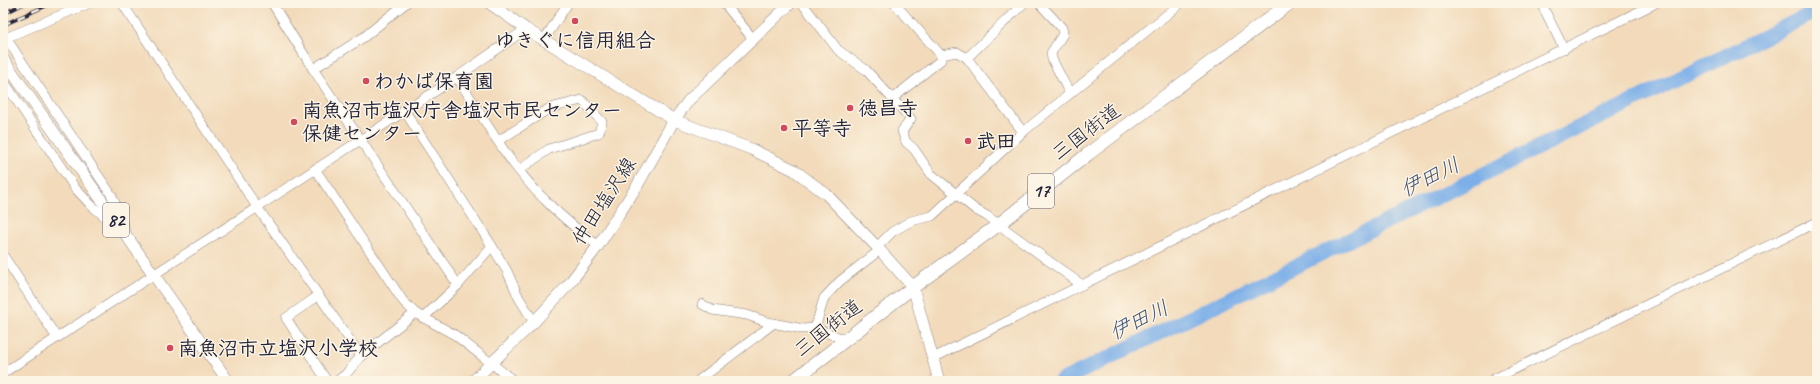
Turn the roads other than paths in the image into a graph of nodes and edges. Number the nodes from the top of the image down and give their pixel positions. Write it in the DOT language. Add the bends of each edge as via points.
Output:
graph roads {
  1 [pos="90,3"];
  2 [pos="122,3"];
  3 [pos="272,3"];
  4 [pos="406,3"];
  5 [pos="489,3"];
  6 [pos="568,3"];
  7 [pos="724,3"];
  8 [pos="791,3"];
  9 [pos="802,3"];
  10 [pos="894,3"];
  11 [pos="1024,3"];
  12 [pos="1039,3"];
  13 [pos="1182,3"];
  14 [pos="1290,3"];
  15 [pos="1541,3"];
  16 [pos="1656,3"];
  17 [pos="526,29"];
  18 [pos="4,38"];
  19 [pos="753,39"];
  20 [pos="544,40"];
  21 [pos="1564,49"];
  22 [pos="941,55"];
  23 [pos="966,58"];
  24 [pos="3,59"];
  25 [pos="313,69"];
  26 [pos="457,77"];
  27 [pos="3,80"];
  28 [pos="1070,94"];
  29 [pos="893,98"];
  30 [pos="404,110"];
  31 [pos="674,120"];
  32 [pos="1023,132"];
  33 [pos="360,139"];
  34 [pos="498,141"];
  35 [pos="315,170"];
  36 [pos="519,170"];
  37 [pos="954,194"];
  38 [pos="257,207"];
  39 [pos="1817,222"];
  40 [pos="998,225"];
  41 [pos="128,237"];
  42 [pos="492,246"];
  43 [pos="598,246"];
  44 [pos="879,248"];
  45 [pos="3,255"];
  46 [pos="154,274"];
  47 [pos="458,285"];
  48 [pos="1082,285"];
  49 [pos="913,287"];
  50 [pos="318,296"];
  51 [pos="702,304"];
  52 [pos="419,316"];
  53 [pos="534,322"];
  54 [pos="774,323"];
  55 [pos="815,328"];
  56 [pos="57,338"];
  57 [pos="846,340"];
  58 [pos="361,356"];
  59 [pos="934,358"];
  60 [pos="491,363"];
  61 [pos="5,371"];
  62 [pos="699,380"];
  63 [pos="228,381"];
  64 [pos="327,381"];
  65 [pos="337,381"];
  66 [pos="474,381"];
  67 [pos="514,381"];
  68 [pos="793,381"];
  69 [pos="939,381"];
  70 [pos="1490,381"];
  1 -- 18 [label="street"];
  2 -- 38 [label="street"];
  3 -- 25 [label="street"];
  4 -- 25 [label="street" via="364,36"];
  5 -- 17 [label="main road"];
  6 -- 20 [label="street"];
  7 -- 19 [label="street"];
  8 -- 19 [label="main road, 仲田塩沢線"];
  9 -- 29 [label="street" via="838,50 866,70"];
  10 -- 22 [label="street"];
  11 -- 23 [label="street"];
  12 -- 28 [label="street" via="1062,28 1063,34 1051,53"];
  13 -- 28 [label="street"];
  14 -- 40 [label="highway, 三国街道 / 17" via="1088,154"];
  15 -- 21 [label="street"];
  16 -- 21 [label="street"];
  17 -- 20 [label="main road"];
  17 -- 26 [label="street"];
  18 -- 41 [label="street" via="112,196"];
  19 -- 31 [label="main road, 仲田塩沢線" via="689,100"];
  20 -- 31 [label="main road"];
  21 -- 48 [label="street"];
  22 -- 23 [label="street" via="957,52"];
  22 -- 29 [label="street" via="941,60"];
  23 -- 32 [label="street"];
  24 -- 41 [label="main road, 82"];
  25 -- 33 [label="street"];
  26 -- 30 [label="street"];
  26 -- 34 [label="street"];
  27 -- 41 [label="street" via="75,188"];
  28 -- 32 [label="street"];
  29 -- 37 [label="street" via="911,119 902,131 906,142 931,174"];
  30 -- 33 [label="street"];
  30 -- 42 [label="street"];
  31 -- 43 [label="main road, 仲田塩沢線" via="637,186"];
  31 -- 44 [label="main road" via="751,149 794,170 826,194"];
  32 -- 37 [label="street"];
  33 -- 35 [label="street"];
  33 -- 47 [label="street"];
  34 -- 36 [label="street"];
  34 -- 36 [label="street" via="550,108 582,100 602,122 599,133 549,149"];
  35 -- 38 [label="street"];
  35 -- 52 [label="street" via="403,301"];
  36 -- 43 [label="street" via="545,200"];
  37 -- 40 [label="street"];
  37 -- 44 [label="street" via="932,216 911,220 892,232"];
  38 -- 46 [label="street"];
  38 -- 50 [label="street"];
  39 -- 70 [label="street"];
  40 -- 48 [label="street"];
  40 -- 49 [label="highway, 三国街道 / 17"];
  41 -- 46 [label="main road, 82"];
  42 -- 47 [label="street"];
  42 -- 53 [label="street"];
  43 -- 53 [label="main road, 仲田塩沢線" via="569,284"];
  44 -- 49 [label="main road"];
  44 -- 55 [label="street" via="824,298"];
  45 -- 56 [label="street"];
  46 -- 56 [label="street"];
  46 -- 63 [label="main road, 82"];
  47 -- 52 [label="street"];
  48 -- 59 [label="street"];
  49 -- 57 [label="highway, 三国街道 / 17"];
  49 -- 59 [label="main road"];
  50 -- 58 [label="street"];
  50 -- 64 [label="street" via="286,318"];
  51 -- 54 [label="street" via="712,310 747,315"];
  52 -- 58 [label="street"];
  52 -- 60 [label="street" via="455,334"];
  53 -- 60 [label="main road, 仲田塩沢線"];
  54 -- 55 [label="street" via="803,329"];
  54 -- 62 [label="street"];
  55 -- 57 [label="street"];
  56 -- 61 [label="street"];
  57 -- 68 [label="highway, 三国街道 / 17"];
  58 -- 65 [label="street"];
  59 -- 69 [label="main road"];
  60 -- 66 [label="main road, 仲田塩沢線"];
  60 -- 67 [label="street"];
}
